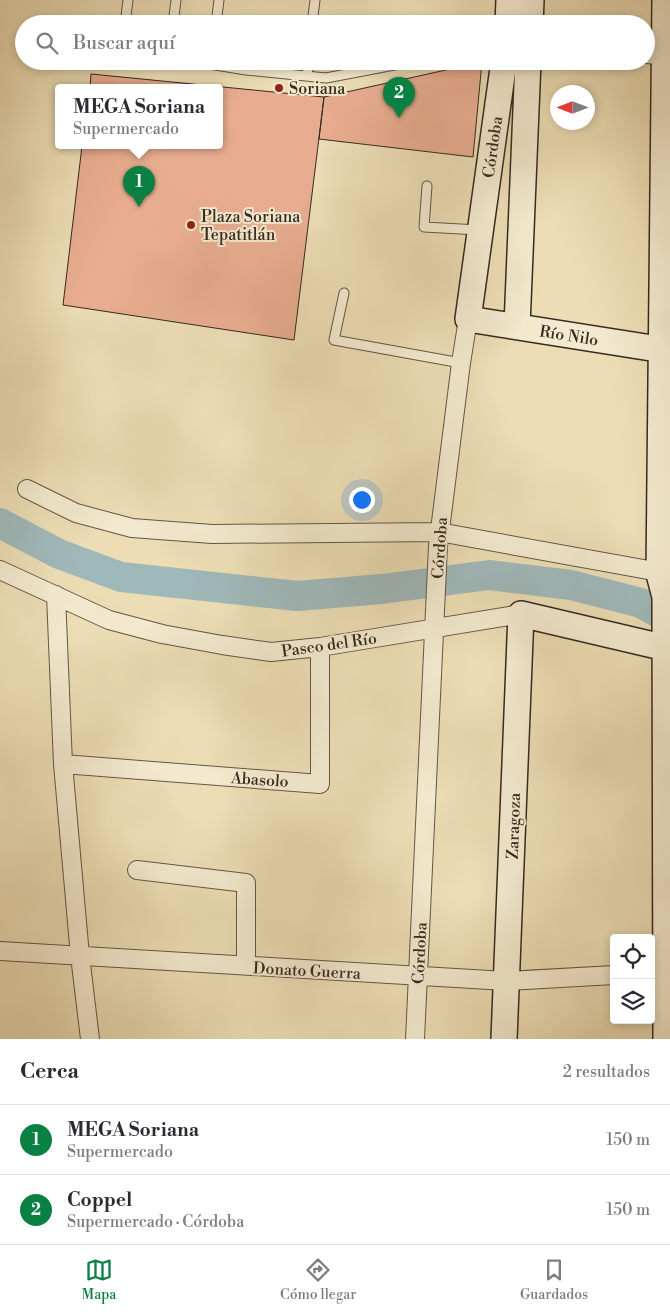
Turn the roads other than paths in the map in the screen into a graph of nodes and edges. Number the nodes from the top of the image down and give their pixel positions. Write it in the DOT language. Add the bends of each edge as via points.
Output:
graph roads {
  1 [pos="128,0"];
  2 [pos="176,0"];
  3 [pos="219,0"];
  4 [pos="315,0"];
  5 [pos="509,0"];
  6 [pos="531,0"];
  7 [pos="665,0"];
  8 [pos="126,15"];
  9 [pos="174,15"];
  10 [pos="217,15"];
  11 [pos="313,15"];
  12 [pos="508,15"];
  13 [pos="530,15"];
  14 [pos="660,55"];
  15 [pos="263,70"];
  16 [pos="308,70"];
  17 [pos="368,70"];
  18 [pos="503,70"];
  19 [pos="528,70"];
  20 [pos="307,76"];
  21 [pos="427,186"];
  22 [pos="480,230"];
  23 [pos="344,293"];
  24 [pos="468,319"];
  25 [pos="517,326"];
  26 [pos="665,350"];
  27 [pos="461,363"];
  28 [pos="27,489"];
  29 [pos="439,539"];
  30 [pos="0,570"];
  31 [pos="56,595"];
  32 [pos="667,603"];
  33 [pos="521,614"];
  34 [pos="435,621"];
  35 [pos="320,647"];
  36 [pos="63,764"];
  37 [pos="137,870"];
  38 [pos="0,950"];
  39 [pos="80,956"];
  40 [pos="246,966"];
  41 [pos="662,972"];
  42 [pos="610,975"];
  43 [pos="418,976"];
  44 [pos="506,981"];
  45 [pos="90,1039"];
  46 [pos="415,1039"];
  47 [pos="504,1039"];
  48 [pos="666,1039"];
  1 -- 8 [label="lane"];
  2 -- 9 [label="lane"];
  3 -- 10 [label="lane"];
  4 -- 11 [label="lane"];
  5 -- 12 [label="street"];
  6 -- 13 [label="street"];
  7 -- 14 [label="street"];
  14 -- 26 [label="street"];
  15 -- 20 [label="lane"];
  16 -- 20 [label="lane"];
  17 -- 20 [label="lane" via="326,78"];
  18 -- 22 [label="street, Córdoba"];
  19 -- 25 [label="street, Córdoba"];
  21 -- 22 [label="lane" via="424,227"];
  22 -- 24 [label="street, Córdoba"];
  23 -- 27 [label="lane" via="334,340"];
  24 -- 25 [label="street, Río Nilo"];
  24 -- 27 [label="street, Córdoba"];
  25 -- 26 [label="street, Río Nilo"];
  26 -- 32 [label="street"];
  27 -- 29 [label="street, Córdoba"];
  28 -- 29 [label="street" via="76,513 132,528 181,533"];
  29 -- 32 [label="street"];
  29 -- 34 [label="street, Córdoba"];
  30 -- 31 [label="street, Paseo del Río"];
  31 -- 35 [label="street, Paseo del Río" via="109,620 222,646 271,652"];
  31 -- 36 [label="street"];
  32 -- 33 [label="street, Paseo del Río"];
  32 -- 41 [label="street"];
  33 -- 34 [label="street, Paseo del Río"];
  33 -- 44 [label="street, Zaragoza"];
  34 -- 35 [label="street, Paseo del Río"];
  34 -- 43 [label="street, Córdoba"];
  35 -- 36 [label="street, Abasolo" via="320,784"];
  36 -- 39 [label="street"];
  37 -- 40 [label="street" via="246,883"];
  38 -- 39 [label="street, Donato Guerra"];
  39 -- 40 [label="street, Donato Guerra"];
  39 -- 45 [label="street"];
  40 -- 43 [label="street, Donato Guerra"];
  41 -- 48 [label="street"];
  42 -- 44 [label="street, Donato Guerra"];
  43 -- 44 [label="street, Donato Guerra"];
  43 -- 46 [label="street, Córdoba"];
  44 -- 47 [label="street, Zaragoza"];
}
